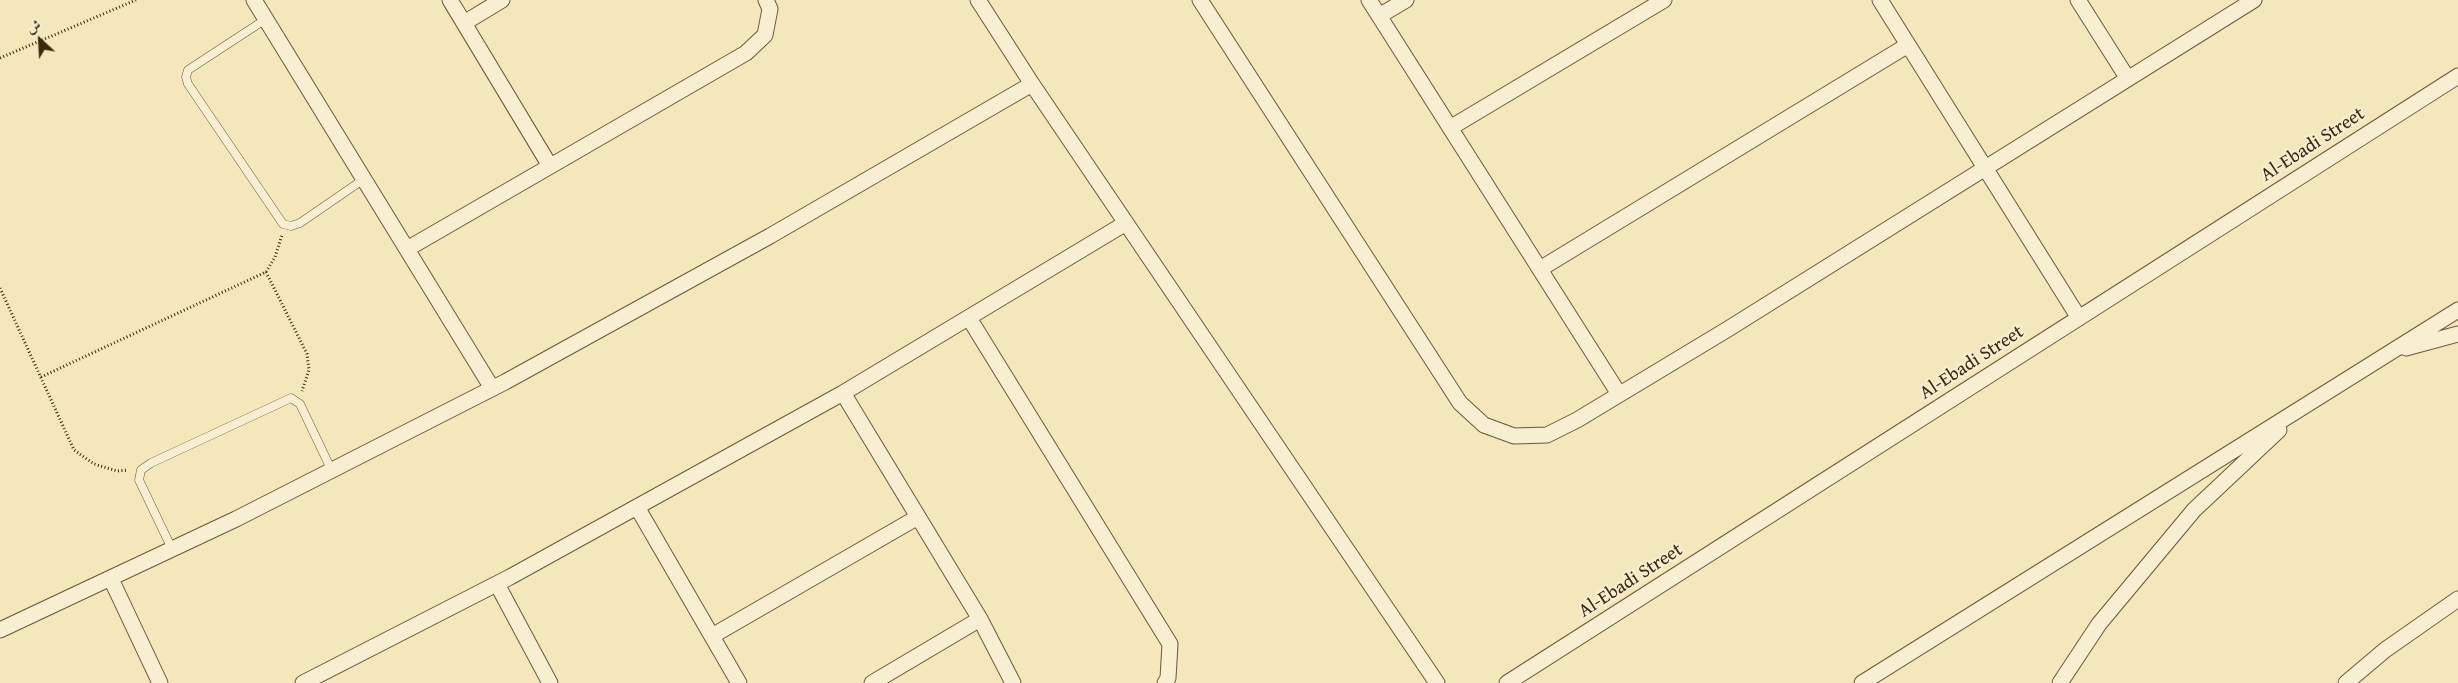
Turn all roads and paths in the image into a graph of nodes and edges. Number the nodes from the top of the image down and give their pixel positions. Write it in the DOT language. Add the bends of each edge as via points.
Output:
graph roads {
  1 [pos="136,0"];
  2 [pos="254,0"];
  3 [pos="450,0"];
  4 [pos="502,0"];
  5 [pos="766,0"];
  6 [pos="978,0"];
  7 [pos="1200,0"];
  8 [pos="1368,0"];
  9 [pos="1406,0"];
  10 [pos="1664,0"];
  11 [pos="1880,0"];
  12 [pos="2078,0"];
  13 [pos="2254,0"];
  14 [pos="1379,16"];
  15 [pos="266,19"];
  16 [pos="464,23"];
  17 [pos="1908,45"];
  18 [pos="0,58"];
  19 [pos="2458,76"];
  20 [pos="2128,79"];
  21 [pos="1032,84"];
  22 [pos="1450,128"];
  23 [pos="550,166"];
  24 [pos="1985,168"];
  25 [pos="364,179"];
  26 [pos="1126,223"];
  27 [pos="283,224"];
  28 [pos="407,249"];
  29 [pos="1540,269"];
  30 [pos="266,272"];
  31 [pos="0,288"];
  32 [pos="2458,310"];
  33 [pos="969,318"];
  34 [pos="2079,318"];
  35 [pos="2458,334"];
  36 [pos="2390,352"];
  37 [pos="41,377"];
  38 [pos="492,388"];
  39 [pos="843,393"];
  40 [pos="1620,394"];
  41 [pos="296,400"];
  42 [pos="2301,408"];
  43 [pos="142,470"];
  44 [pos="332,470"];
  45 [pos="637,507"];
  46 [pos="918,518"];
  47 [pos="172,549"];
  48 [pos="111,579"];
  49 [pos="497,584"];
  50 [pos="2458,599"];
  51 [pos="980,620"];
  52 [pos="0,630"];
  53 [pos="712,636"];
  54 [pos="160,683"];
  55 [pos="303,683"];
  56 [pos="550,683"];
  57 [pos="739,683"];
  58 [pos="872,683"];
  59 [pos="1013,683"];
  60 [pos="1165,683"];
  61 [pos="1437,683"];
  62 [pos="1507,683"];
  63 [pos="1862,683"];
  64 [pos="2060,683"];
  65 [pos="2346,683"];
  1 -- 18 [label="path"];
  2 -- 15 [label="street"];
  3 -- 16 [label="street"];
  4 -- 16 [label="street"];
  5 -- 23 [label="street" via="770,9 765,35 746,53"];
  6 -- 21 [label="street"];
  7 -- 40 [label="street" via="1460,403 1484,425 1514,436 1539,435 1577,420"];
  8 -- 14 [label="street"];
  9 -- 14 [label="street"];
  10 -- 22 [label="street"];
  11 -- 17 [label="street"];
  12 -- 20 [label="street"];
  13 -- 20 [label="street"];
  14 -- 22 [label="street"];
  15 -- 25 [label="street"];
  15 -- 27 [label="lane" via="188,70 186,77"];
  16 -- 23 [label="street"];
  17 -- 24 [label="street"];
  17 -- 29 [label="street"];
  19 -- 34 [label="street, Al-Ebadi Street"];
  20 -- 24 [label="street"];
  21 -- 26 [label="street"];
  21 -- 38 [label="street" via="770,236"];
  22 -- 29 [label="street"];
  23 -- 28 [label="street"];
  24 -- 34 [label="street"];
  24 -- 40 [label="street"];
  25 -- 27 [label="lane" via="300,223"];
  25 -- 28 [label="street"];
  26 -- 33 [label="street"];
  26 -- 61 [label="street"];
  27 -- 30 [label="path" via="281,241"];
  28 -- 38 [label="street"];
  29 -- 40 [label="street"];
  30 -- 37 [label="path"];
  30 -- 41 [label="path" via="307,354 309,370 305,386"];
  31 -- 37 [label="path"];
  32 -- 36 [label="street"];
  33 -- 39 [label="street"];
  33 -- 60 [label="street" via="1170,644"];
  34 -- 62 [label="street, Al-Ebadi Street"];
  35 -- 36 [label="street"];
  36 -- 42 [label="street"];
  37 -- 43 [label="path" via="74,450 94,464 109,469"];
  38 -- 44 [label="street"];
  39 -- 45 [label="street"];
  39 -- 46 [label="street"];
  41 -- 43 [label="lane" via="285,399"];
  41 -- 44 [label="lane"];
  42 -- 63 [label="street"];
  42 -- 64 [label="street" via="2194,510 2099,624"];
  43 -- 47 [label="lane" via="139,480"];
  44 -- 47 [label="street"];
  45 -- 49 [label="street"];
  45 -- 53 [label="street"];
  46 -- 51 [label="street"];
  46 -- 53 [label="street"];
  47 -- 48 [label="street"];
  48 -- 52 [label="street"];
  48 -- 54 [label="street"];
  49 -- 55 [label="street"];
  49 -- 56 [label="street"];
  50 -- 65 [label="street" via="2385,650"];
  51 -- 58 [label="street"];
  51 -- 59 [label="street"];
  53 -- 57 [label="street"];
}
